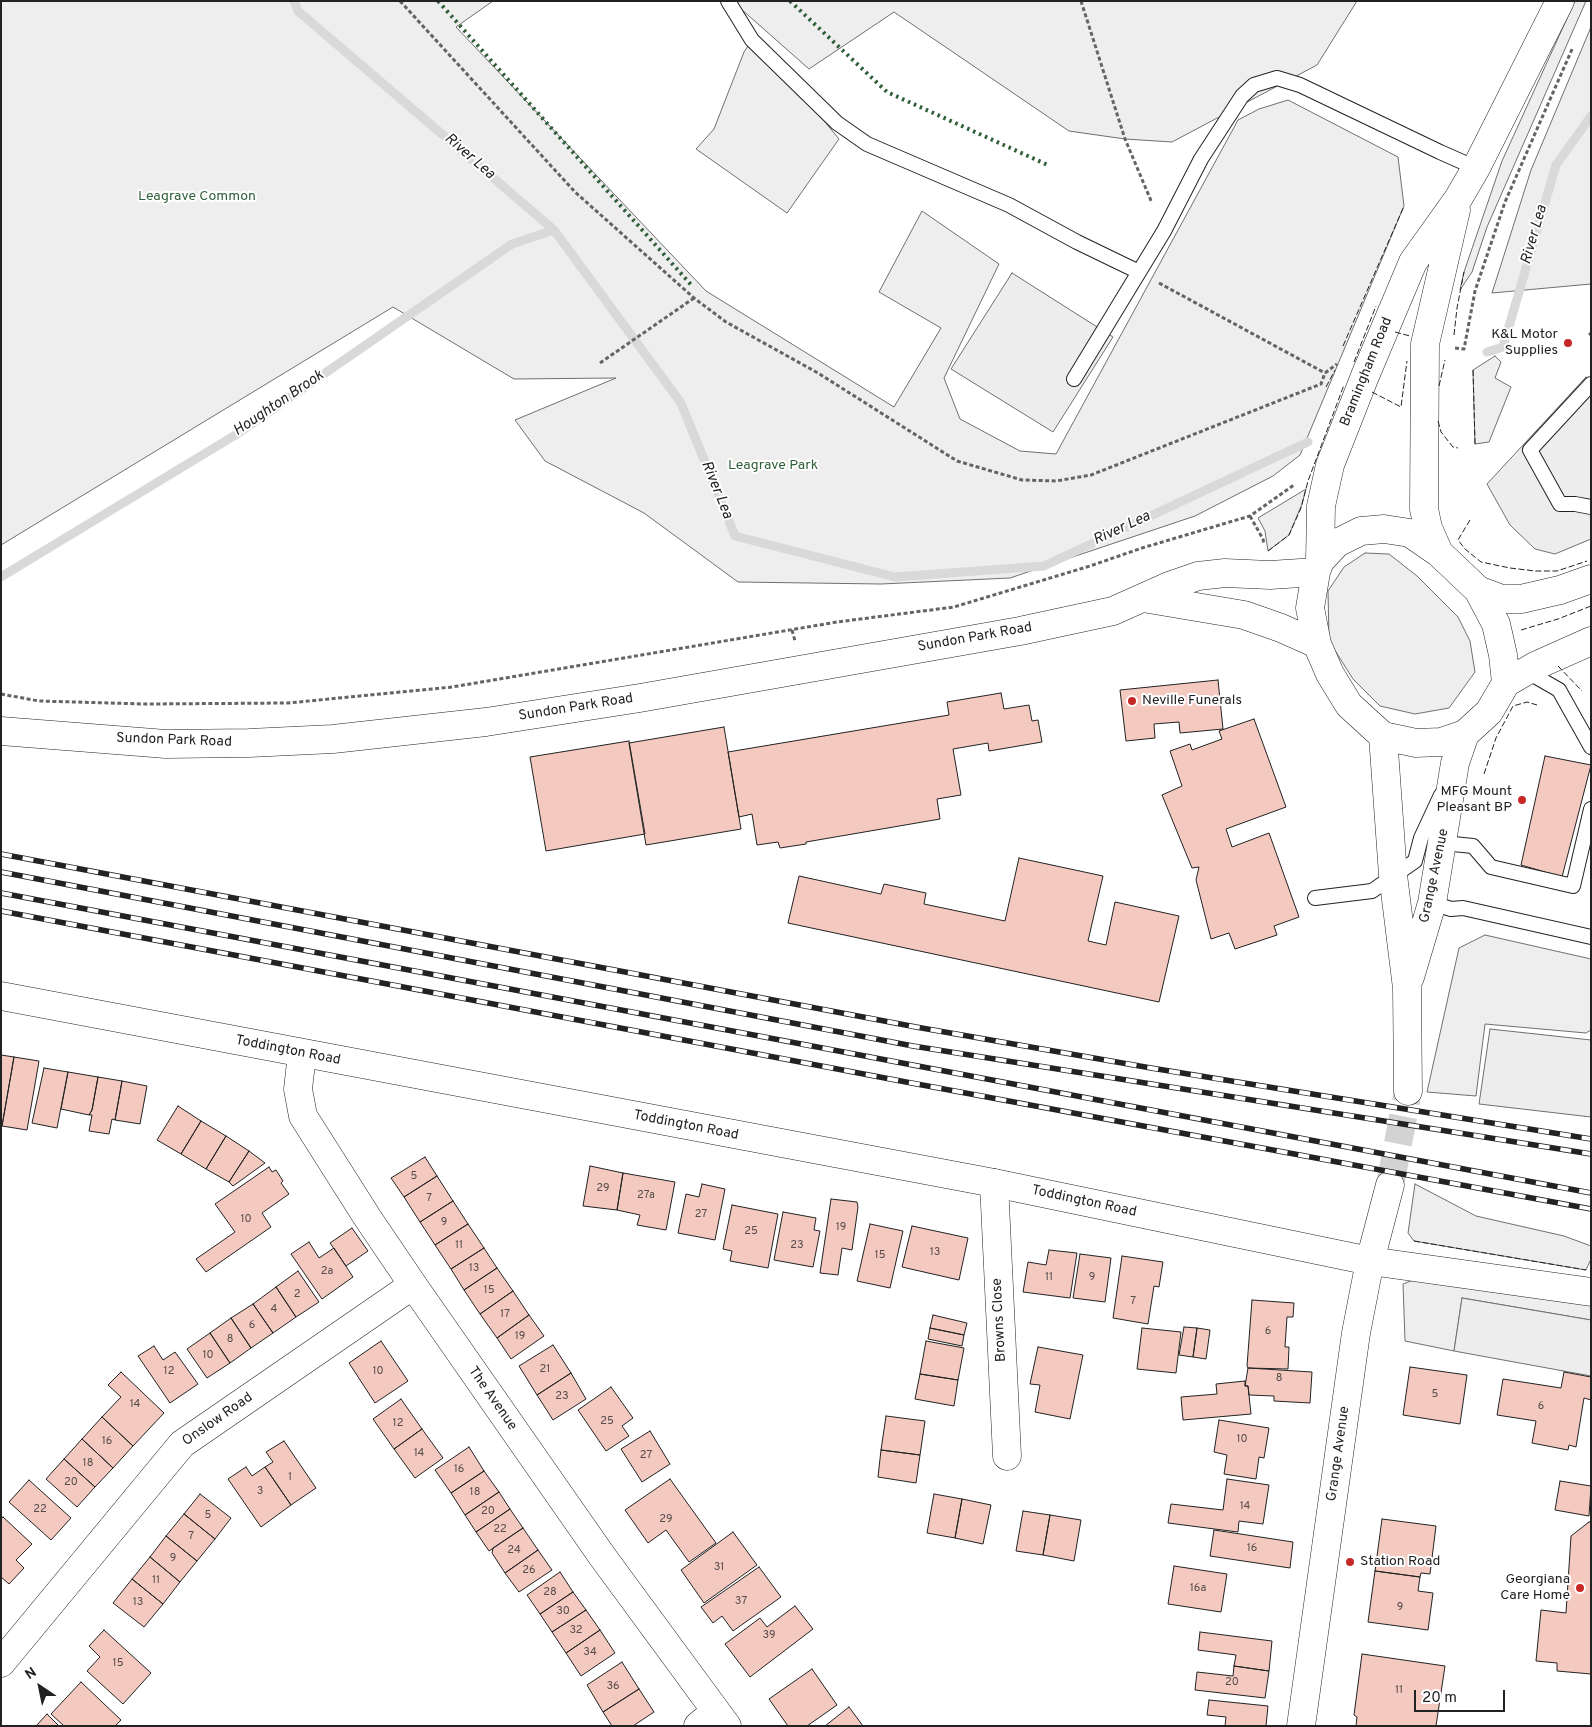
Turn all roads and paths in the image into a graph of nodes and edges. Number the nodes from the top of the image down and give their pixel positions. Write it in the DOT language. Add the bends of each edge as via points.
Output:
graph roads {
  1 [pos="400,1"];
  2 [pos="728,1"];
  3 [pos="1081,1"];
  4 [pos="1560,1"];
  5 [pos="1574,43"];
  6 [pos="1476,168"];
  7 [pos="1458,199"];
  8 [pos="1164,232"];
  9 [pos="1139,272"];
  10 [pos="694,298"];
  11 [pos="1464,349"];
  12 [pos="1339,362"];
  13 [pos="600,363"];
  14 [pos="1325,373"];
  15 [pos="1074,379"];
  16 [pos="1591,384"];
  17 [pos="1298,483"];
  18 [pos="1591,507"];
  19 [pos="1439,553"];
  20 [pos="1318,566"];
  21 [pos="1591,579"];
  22 [pos="1478,590"];
  23 [pos="1143,598"];
  24 [pos="1591,641"];
  25 [pos="1317,644"];
  26 [pos="1516,677"];
  27 [pos="1,694"];
  28 [pos="1,731"];
  29 [pos="1466,734"];
  30 [pos="1383,736"];
  31 [pos="1591,747"];
  32 [pos="1455,763"];
  33 [pos="1591,809"];
  34 [pos="1443,843"];
  35 [pos="1393,875"];
  36 [pos="1315,898"];
  37 [pos="1432,903"];
  38 [pos="1591,937"];
  39 [pos="1407,988"];
  40 [pos="1,996"];
  41 [pos="302,1054"];
  42 [pos="1408,1091"];
  43 [pos="994,1183"];
  44 [pos="1390,1185"];
  45 [pos="1370,1261"];
  46 [pos="412,1286"];
  47 [pos="1591,1292"];
  48 [pos="1007,1456"];
  49 [pos="1,1663"];
  50 [pos="714,1721"];
  51 [pos="1302,1726"];
  1 -- 10 [label="path" via="575,192"];
  2 -- 9 [label="lane" via="752,40 838,123 867,144 1009,205"];
  3 -- 8 [label="path" via="1125,139"];
  4 -- 6 [label="street, Bramingham Road"];
  5 -- 11 [label="path" via="1505,202 1475,291"];
  6 -- 7 [label="street, Bramingham Road"];
  6 -- 8 [label="lane" via="1300,85 1277,78 1254,85 1242,96 1201,159"];
  7 -- 19 [label="street, Bramingham Road" via="1425,344 1424,508 1428,528"];
  7 -- 20 [label="street, Bramingham Road" via="1413,262 1330,465 1320,506"];
  8 -- 9 [label="lane"];
  9 -- 14 [label="path"];
  9 -- 15 [label="lane"];
  10 -- 13 [label="path"];
  10 -- 14 [label="path" via="726,322 818,373 957,461 1022,480 1056,481 1091,475 1321,384"];
  12 -- 14 [label="path"];
  16 -- 18 [label="lane" via="1530,450 1560,504"];
  17 -- 27 [label="path" via="1250,516 954,607 837,622 452,687 288,703 39,701"];
  19 -- 20 [label="street" via="1410,533 1384,529 1361,531 1337,544"];
  19 -- 22 [label="street"];
  20 -- 23 [label="street, Sundon Park Road" via="1270,576 1225,573 1198,576"];
  20 -- 25 [label="street, Bramingham Road" via="1310,608"];
  21 -- 22 [label="street" via="1521,599 1502,598"];
  22 -- 26 [label="street" via="1496,624 1503,655"];
  23 -- 25 [label="street" via="1244,615"];
  23 -- 28 [label="street, Sundon Park Road" via="1113,611 1020,631 486,722 333,739 249,744 166,744"];
  24 -- 26 [label="street"];
  25 -- 30 [label="street, Bramingham Road" via="1349,705"];
  26 -- 29 [label="street" via="1489,712"];
  26 -- 31 [label="lane" via="1560,690"];
  29 -- 30 [label="street" via="1441,742 1416,743"];
  29 -- 32 [label="street, Grange Avenue"];
  30 -- 35 [label="street, Grange Avenue"];
  32 -- 34 [label="street, Grange Avenue"];
  32 -- 35 [label="lane" via="1420,838 1415,861"];
  33 -- 34 [label="lane" via="1573,886 1491,867 1473,846"];
  34 -- 37 [label="street, Grange Avenue"];
  35 -- 36 [label="lane" via="1372,891"];
  35 -- 39 [label="street, Grange Avenue"];
  37 -- 38 [label="lane"];
  37 -- 39 [label="street, Grange Avenue"];
  39 -- 42 [label="street, Grange Avenue"];
  40 -- 41 [label="street, Toddington Road"];
  41 -- 43 [label="street, Toddington Road"];
  41 -- 46 [label="street, The Avenue" via="298,1089 303,1116"];
  43 -- 45 [label="street, Toddington Road"];
  43 -- 48 [label="street, Browns Close"];
  44 -- 45 [label="street, Grange Avenue"];
  45 -- 47 [label="street"];
  45 -- 51 [label="street, Grange Avenue" via="1356,1332"];
  46 -- 49 [label="street, Onslow Road" via="182,1444"];
  46 -- 50 [label="street, The Avenue"];
}
